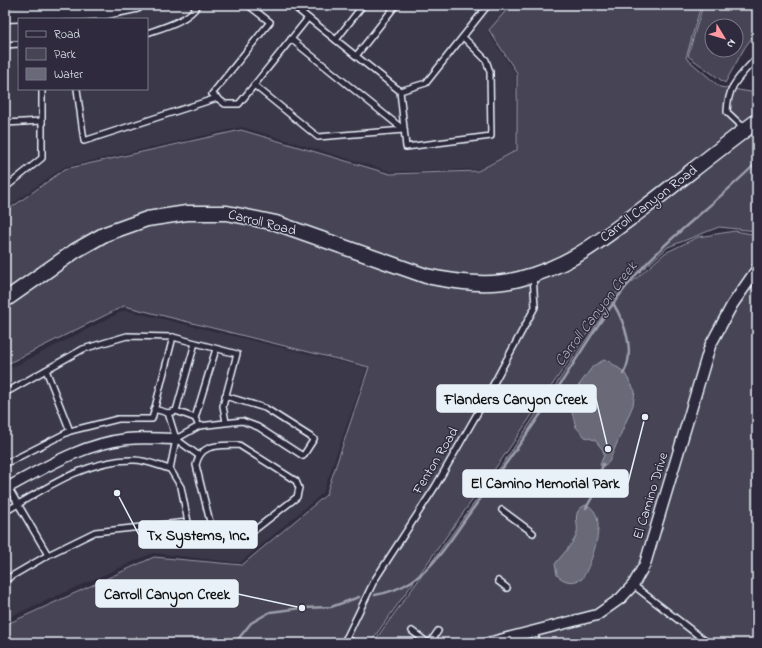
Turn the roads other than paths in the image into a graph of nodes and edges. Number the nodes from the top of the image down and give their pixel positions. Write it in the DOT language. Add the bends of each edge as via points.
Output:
graph roads {
  1 [pos="136,5"];
  2 [pos="198,5"];
  3 [pos="292,5"];
  4 [pos="363,5"];
  5 [pos="396,5"];
  6 [pos="488,5"];
  7 [pos="252,6"];
  8 [pos="71,11"];
  9 [pos="5,15"];
  10 [pos="41,17"];
  11 [pos="308,18"];
  12 [pos="148,33"];
  13 [pos="463,37"];
  14 [pos="291,39"];
  15 [pos="336,40"];
  16 [pos="18,44"];
  17 [pos="5,45"];
  18 [pos="356,56"];
  19 [pos="757,57"];
  20 [pos="254,85"];
  21 [pos="42,90"];
  22 [pos="77,90"];
  23 [pos="400,91"];
  24 [pos="217,98"];
  25 [pos="42,121"];
  26 [pos="5,123"];
  27 [pos="751,125"];
  28 [pos="404,130"];
  29 [pos="5,188"];
  30 [pos="757,269"];
  31 [pos="534,280"];
  32 [pos="5,300"];
  33 [pos="173,337"];
  34 [pos="195,343"];
  35 [pos="216,349"];
  36 [pos="46,370"];
  37 [pos="5,393"];
  38 [pos="225,396"];
  39 [pos="154,409"];
  40 [pos="176,411"];
  41 [pos="168,413"];
  42 [pos="195,418"];
  43 [pos="226,422"];
  44 [pos="199,426"];
  45 [pos="70,431"];
  46 [pos="176,439"];
  47 [pos="198,455"];
  48 [pos="5,464"];
  49 [pos="170,469"];
  50 [pos="7,488"];
  51 [pos="20,504"];
  52 [pos="502,510"];
  53 [pos="5,512"];
  54 [pos="533,533"];
  55 [pos="48,555"];
  56 [pos="5,580"];
  57 [pos="498,581"];
  58 [pos="633,585"];
  59 [pos="507,588"];
  60 [pos="412,631"];
  61 [pos="438,631"];
  62 [pos="534,631"];
  63 [pos="345,641"];
  64 [pos="354,643"];
  65 [pos="429,643"];
  66 [pos="488,643"];
  67 [pos="537,643"];
  68 [pos="708,643"];
  1 -- 8 [label="main road" via="107,11"];
  2 -- 12 [label="lane" via="194,12 169,26"];
  3 -- 11 [label="lane"];
  4 -- 15 [label="lane"];
  5 -- 18 [label="lane"];
  6 -- 13 [label="lane"];
  7 -- 24 [label="lane" via="270,22 212,94"];
  8 -- 10 [label="main road"];
  9 -- 10 [label="main road"];
  11 -- 14 [label="lane"];
  11 -- 15 [label="lane"];
  13 -- 23 [label="lane" via="426,83"];
  13 -- 28 [label="lane" via="486,60 490,72 491,136 406,147"];
  14 -- 20 [label="lane"];
  14 -- 28 [label="lane"];
  15 -- 18 [label="lane"];
  16 -- 17 [label="lane"];
  18 -- 23 [label="lane"];
  19 -- 27 [label="lane" via="732,86 728,97 727,112"];
  20 -- 24 [label="lane" via="239,104 225,104"];
  20 -- 28 [label="lane" via="318,137"];
  21 -- 25 [label="lane"];
  22 -- 24 [label="lane" via="84,141"];
  23 -- 28 [label="lane"];
  25 -- 26 [label="lane"];
  25 -- 29 [label="lane" via="42,158"];
  27 -- 31 [label="main road, Carroll Canyon Road" via="585,252"];
  30 -- 58 [label="street, El Camino Drive" via="732,305 710,346 645,564"];
  31 -- 32 [label="main road, Carroll Road" via="480,283 445,280 426,276 276,223 226,212 187,213 147,219 105,234 75,251"];
  31 -- 63 [label="lane, Fenton Road" via="535,307 435,487 374,581"];
  33 -- 34 [label="lane"];
  33 -- 36 [label="lane" via="127,336 82,349"];
  33 -- 39 [label="lane"];
  34 -- 35 [label="lane"];
  34 -- 40 [label="lane"];
  35 -- 38 [label="lane" via="237,354"];
  35 -- 42 [label="lane"];
  36 -- 37 [label="lane"];
  36 -- 45 [label="lane"];
  38 -- 43 [label="lane" via="223,406"];
  38 -- 43 [label="lane" via="265,408 314,440 303,456 258,427 242,421"];
  39 -- 41 [label="lane"];
  39 -- 45 [label="lane" via="152,419 118,419"];
  40 -- 41 [label="lane"];
  40 -- 42 [label="lane"];
  41 -- 46 [label="lane"];
  42 -- 44 [label="lane"];
  43 -- 44 [label="lane"];
  44 -- 46 [label="lane"];
  45 -- 48 [label="lane"];
  46 -- 47 [label="lane"];
  46 -- 49 [label="lane"];
  46 -- 50 [label="street" via="126,439 94,446 62,458"];
  47 -- 47 [label="lane" via="211,447 239,445 296,481 300,488 297,497 242,539 233,542 222,540 213,534 196,465"];
  49 -- 51 [label="lane" via="135,460 104,463 67,477"];
  49 -- 55 [label="lane" via="181,487 188,522 95,532"];
  50 -- 51 [label="lane"];
  51 -- 53 [label="lane"];
  51 -- 55 [label="lane"];
  52 -- 54 [label="lane"];
  55 -- 56 [label="lane"];
  57 -- 59 [label="lane"];
  58 -- 62 [label="street, El Camino Drive" via="614,604 597,615"];
  58 -- 68 [label="lane"];
  60 -- 65 [label="lane"];
  61 -- 65 [label="lane"];
  62 -- 66 [label="street, El Camino Drive"];
  62 -- 67 [label="lane"];
  63 -- 64 [label="lane"];
}
